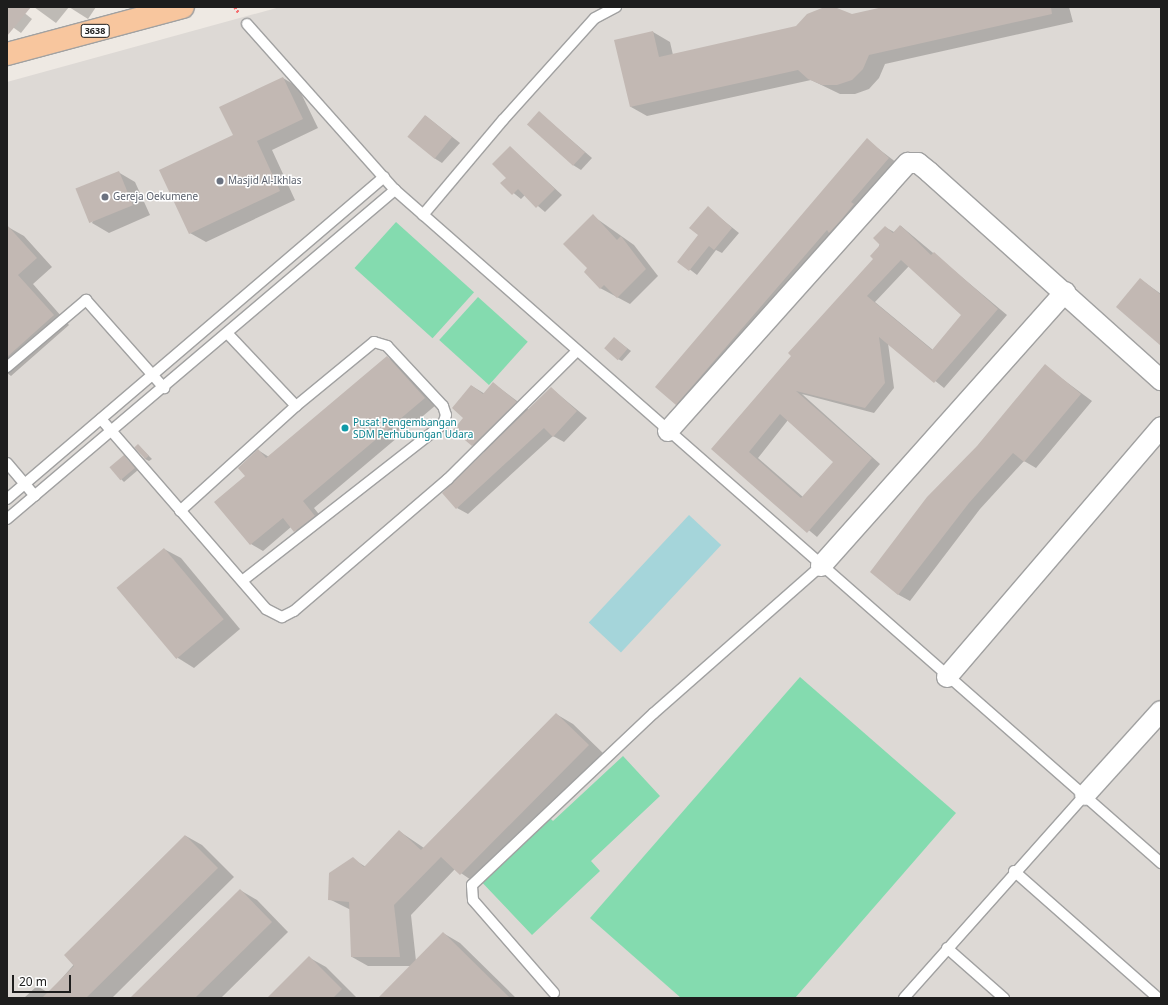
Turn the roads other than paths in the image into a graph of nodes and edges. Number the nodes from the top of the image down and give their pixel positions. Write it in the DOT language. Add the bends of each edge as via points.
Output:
graph roads {
  1 [pos="183,7"];
  2 [pos="616,7"];
  3 [pos="247,24"];
  4 [pos="7,54"];
  5 [pos="384,177"];
  6 [pos="395,190"];
  7 [pos="423,215"];
  8 [pos="1065,292"];
  9 [pos="228,334"];
  10 [pos="577,351"];
  11 [pos="7,367"];
  12 [pos="152,374"];
  13 [pos="1161,380"];
  14 [pos="164,388"];
  15 [pos="296,406"];
  16 [pos="101,419"];
  17 [pos="1161,427"];
  18 [pos="668,431"];
  19 [pos="112,433"];
  20 [pos="7,463"];
  21 [pos="24,484"];
  22 [pos="35,496"];
  23 [pos="7,499"];
  24 [pos="180,511"];
  25 [pos="7,519"];
  26 [pos="821,566"];
  27 [pos="243,580"];
  28 [pos="947,677"];
  29 [pos="1161,711"];
  30 [pos="1085,795"];
  31 [pos="1161,863"];
  32 [pos="1014,871"];
  33 [pos="947,948"];
  34 [pos="554,993"];
  35 [pos="904,998"];
  36 [pos="1004,998"];
  37 [pos="1158,998"];
  1 -- 4 [label="main road, 3638"];
  2 -- 7 [label="lane" via="595,18"];
  3 -- 5 [label="lane"];
  5 -- 6 [label="lane"];
  5 -- 12 [label="lane"];
  6 -- 7 [label="lane"];
  6 -- 9 [label="lane"];
  7 -- 10 [label="lane"];
  8 -- 13 [label="street"];
  8 -- 18 [label="street" via="929,172 918,163 908,163"];
  8 -- 26 [label="street"];
  9 -- 14 [label="lane"];
  9 -- 15 [label="lane"];
  10 -- 18 [label="lane"];
  10 -- 27 [label="lane" via="448,479 294,611 275,616"];
  11 -- 12 [label="lane" via="86,300"];
  12 -- 14 [label="lane"];
  12 -- 16 [label="lane"];
  14 -- 19 [label="lane"];
  15 -- 24 [label="lane"];
  15 -- 27 [label="lane" via="374,342 381,342 443,406 446,415 443,424"];
  16 -- 19 [label="lane"];
  16 -- 21 [label="lane"];
  17 -- 28 [label="street"];
  18 -- 26 [label="lane"];
  19 -- 22 [label="lane"];
  19 -- 24 [label="lane"];
  20 -- 21 [label="lane"];
  21 -- 22 [label="lane"];
  21 -- 23 [label="lane"];
  22 -- 25 [label="lane"];
  24 -- 27 [label="lane"];
  26 -- 28 [label="lane"];
  26 -- 34 [label="lane" via="643,723 472,885 474,900"];
  28 -- 30 [label="lane"];
  29 -- 30 [label="street"];
  30 -- 31 [label="lane"];
  30 -- 32 [label="lane"];
  32 -- 33 [label="lane"];
  32 -- 37 [label="lane"];
  33 -- 35 [label="lane"];
  33 -- 36 [label="lane"];
}
